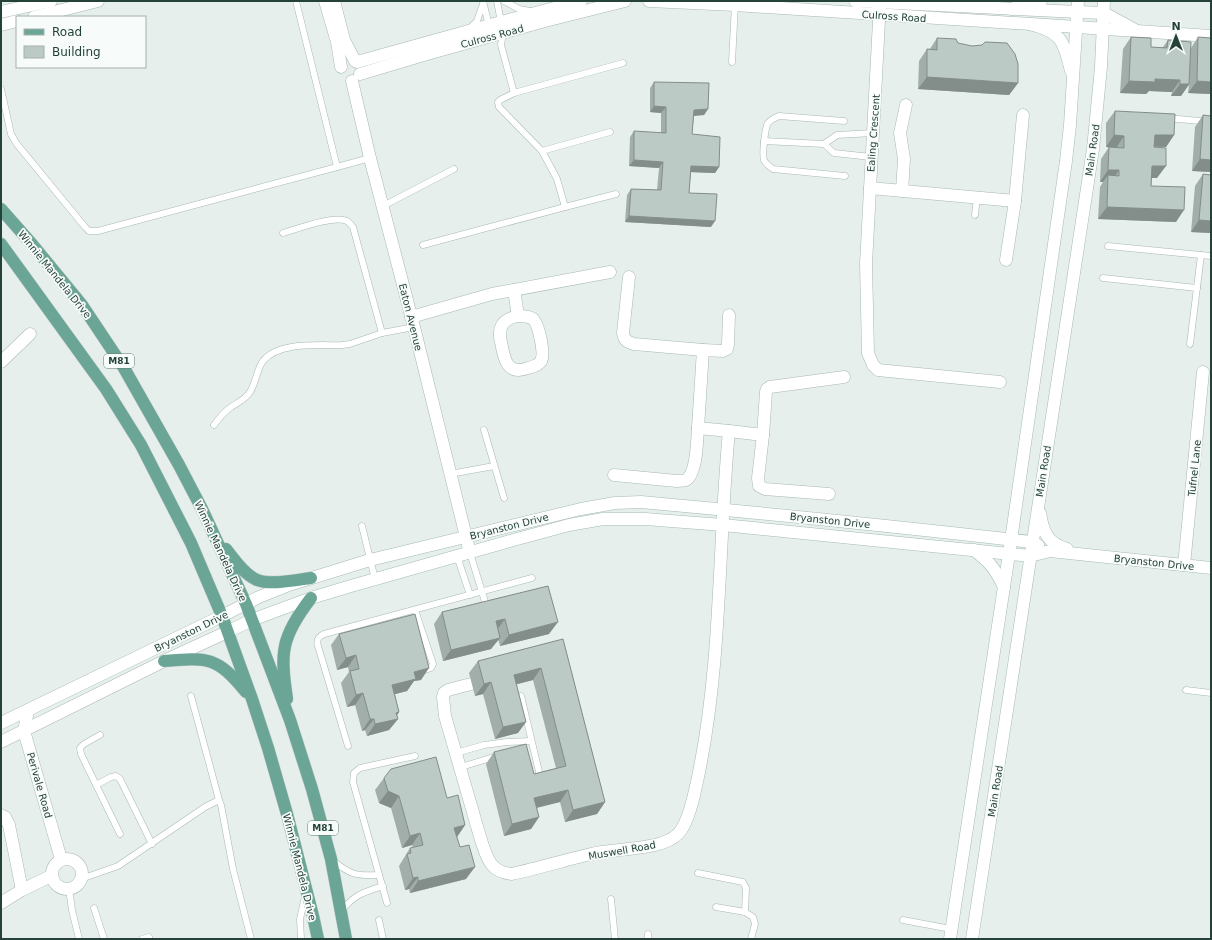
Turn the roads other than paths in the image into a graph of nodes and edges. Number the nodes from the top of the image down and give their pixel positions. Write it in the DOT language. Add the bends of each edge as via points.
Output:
graph roads {
  1 [pos="51,1"];
  2 [pos="98,1"];
  3 [pos="296,1"];
  4 [pos="325,1"];
  5 [pos="334,1"];
  6 [pos="497,1"];
  7 [pos="504,1"];
  8 [pos="581,1"];
  9 [pos="625,1"];
  10 [pos="649,1"];
  11 [pos="855,1"];
  12 [pos="1041,1"];
  13 [pos="483,2"];
  14 [pos="880,2"];
  15 [pos="735,3"];
  16 [pos="1078,6"];
  17 [pos="1104,7"];
  18 [pos="1012,9"];
  19 [pos="1,12"];
  20 [pos="541,12"];
  21 [pos="880,15"];
  22 [pos="38,16"];
  23 [pos="16,21"];
  24 [pos="1029,24"];
  25 [pos="1,25"];
  26 [pos="1077,28"];
  27 [pos="1103,29"];
  28 [pos="1138,31"];
  29 [pos="465,33"];
  30 [pos="497,33"];
  31 [pos="1211,36"];
  32 [pos="732,62"];
  33 [pos="623,63"];
  34 [pos="341,67"];
  35 [pos="356,70"];
  36 [pos="1073,82"];
  37 [pos="1,88"];
  38 [pos="514,93"];
  39 [pos="906,105"];
  40 [pos="1023,115"];
  41 [pos="1164,118"];
  42 [pos="844,121"];
  43 [pos="1211,122"];
  44 [pos="610,132"];
  45 [pos="873,132"];
  46 [pos="764,141"];
  47 [pos="824,144"];
  48 [pos="542,151"];
  49 [pos="872,157"];
  50 [pos="370,158"];
  51 [pos="337,167"];
  52 [pos="454,169"];
  53 [pos="845,176"];
  54 [pos="870,188"];
  55 [pos="902,191"];
  56 [pos="616,194"];
  57 [pos="976,197"];
  58 [pos="1015,201"];
  59 [pos="383,206"];
  60 [pos="565,206"];
  61 [pos="1,209"];
  62 [pos="975,215"];
  63 [pos="283,233"];
  64 [pos="1,244"];
  65 [pos="423,245"];
  66 [pos="1108,246"];
  67 [pos="1201,255"];
  68 [pos="1211,256"];
  69 [pos="1006,260"];
  70 [pos="610,272"];
  71 [pos="629,277"];
  72 [pos="1103,278"];
  73 [pos="1197,288"];
  74 [pos="514,290"];
  75 [pos="730,315"];
  76 [pos="518,316"];
  77 [pos="413,322"];
  78 [pos="382,333"];
  79 [pos="30,334"];
  80 [pos="1190,344"];
  81 [pos="703,350"];
  82 [pos="1,362"];
  83 [pos="1203,372"];
  84 [pos="844,377"];
  85 [pos="1000,382"];
  86 [pos="214,425"];
  87 [pos="698,428"];
  88 [pos="484,430"];
  89 [pos="729,431"];
  90 [pos="763,435"];
  91 [pos="494,466"];
  92 [pos="450,474"];
  93 [pos="614,475"];
  94 [pos="829,494"];
  95 [pos="504,498"];
  96 [pos="1038,504"];
  97 [pos="723,510"];
  98 [pos="723,525"];
  99 [pos="362,526"];
  100 [pos="212,531"];
  101 [pos="465,536"];
  102 [pos="1011,539"];
  103 [pos="1032,542"];
  104 [pos="974,550"];
  105 [pos="1050,551"];
  106 [pos="470,553"];
  107 [pos="1009,554"];
  108 [pos="1085,555"];
  109 [pos="457,556"];
  110 [pos="1030,556"];
  111 [pos="370,560"];
  112 [pos="1184,565"];
  113 [pos="1211,568"];
  114 [pos="311,578"];
  115 [pos="532,578"];
  116 [pos="375,579"];
  117 [pos="1004,587"];
  118 [pos="482,591"];
  119 [pos="470,595"];
  120 [pos="311,598"];
  121 [pos="246,604"];
  122 [pos="487,609"];
  123 [pos="415,610"];
  124 [pos="222,616"];
  125 [pos="252,620"];
  126 [pos="227,632"];
  127 [pos="164,661"];
  128 [pos="421,671"];
  129 [pos="471,684"];
  130 [pos="1186,690"];
  131 [pos="1211,693"];
  132 [pos="191,696"];
  133 [pos="521,696"];
  134 [pos="252,699"];
  135 [pos="28,711"];
  136 [pos="290,720"];
  137 [pos="1,723"];
  138 [pos="24,731"];
  139 [pos="100,735"];
  140 [pos="531,741"];
  141 [pos="1,742"];
  142 [pos="348,746"];
  143 [pos="515,749"];
  144 [pos="456,753"];
  145 [pos="502,754"];
  146 [pos="415,756"];
  147 [pos="460,767"];
  148 [pos="540,776"];
  149 [pos="96,785"];
  150 [pos="219,800"];
  151 [pos="1,815"];
  152 [pos="120,834"];
  153 [pos="152,844"];
  154 [pos="61,859"];
  155 [pos="331,859"];
  156 [pos="698,873"];
  157 [pos="379,874"];
  158 [pos="51,876"];
  159 [pos="81,879"];
  160 [pos="383,886"];
  161 [pos="69,889"];
  162 [pos="22,890"];
  163 [pos="306,893"];
  164 [pos="611,899"];
  165 [pos="1,903"];
  166 [pos="387,903"];
  167 [pos="716,907"];
  168 [pos="94,908"];
  169 [pos="341,912"];
  170 [pos="745,912"];
  171 [pos="380,920"];
  172 [pos="903,920"];
  173 [pos="950,934"];
  174 [pos="149,937"];
  175 [pos="79,939"];
  176 [pos="104,939"];
  177 [pos="142,939"];
  178 [pos="251,939"];
  179 [pos="301,939"];
  180 [pos="318,939"];
  181 [pos="346,939"];
  182 [pos="383,939"];
  183 [pos="616,939"];
  184 [pos="751,939"];
  185 [pos="972,939"];
  1 -- 19 [label="street"];
  2 -- 22 [label="street"];
  3 -- 51 [label="lane"];
  4 -- 34 [label="street" via="337,42"];
  5 -- 35 [label="street, Eaton Avenue" via="344,40"];
  6 -- 30 [label="lane"];
  7 -- 20 [label="lane" via="519,9"];
  8 -- 20 [label="street, Culross Road"];
  9 -- 30 [label="street, Culross Road"];
  10 -- 15 [label="street, Culross Road"];
  11 -- 14 [label="street, Culross Road"];
  12 -- 18 [label="street"];
  13 -- 29 [label="lane" via="477,21"];
  13 -- 30 [label="lane"];
  14 -- 18 [label="street, Culross Road"];
  14 -- 21 [label="street, Ealing Crescent"];
  15 -- 21 [label="street, Culross Road"];
  15 -- 32 [label="lane"];
  16 -- 17 [label="street, Culross Road"];
  16 -- 18 [label="street, Culross Road"];
  16 -- 26 [label="street"];
  17 -- 27 [label="street, Main Road"];
  17 -- 28 [label="street, Culross Road"];
  20 -- 30 [label="street, Culross Road"];
  21 -- 24 [label="street, Culross Road"];
  21 -- 45 [label="street, Ealing Crescent"];
  23 -- 25 [label="street"];
  24 -- 26 [label="street, Culross Road"];
  24 -- 36 [label="street" via="1046,28 1060,39"];
  26 -- 27 [label="street, Culross Road"];
  26 -- 36 [label="street"];
  27 -- 28 [label="street, Culross Road"];
  27 -- 96 [label="street, Main Road" via="1093,150"];
  28 -- 31 [label="street, Culross Road"];
  29 -- 30 [label="street, Culross Road"];
  29 -- 35 [label="street, Culross Road"];
  30 -- 35 [label="street, Culross Road" via="427,54"];
  30 -- 38 [label="lane"];
  33 -- 38 [label="lane"];
  34 -- 35 [label="street" via="347,61"];
  34 -- 35 [label="street" via="341,76 344,79"];
  35 -- 50 [label="street, Eaton Avenue"];
  36 -- 102 [label="street" via="1066,161"];
  37 -- 51 [label="lane" via="11,134 16,143 89,230 98,231"];
  38 -- 48 [label="lane" via="500,100 499,107"];
  39 -- 55 [label="street" via="900,133 904,159"];
  40 -- 58 [label="street"];
  41 -- 43 [label="lane"];
  42 -- 46 [label="lane" via="779,116 768,124"];
  44 -- 48 [label="lane"];
  45 -- 47 [label="lane" via="837,136"];
  45 -- 49 [label="street, Ealing Crescent"];
  46 -- 47 [label="lane"];
  46 -- 53 [label="lane" via="764,160 773,169"];
  47 -- 49 [label="lane" via="834,153"];
  48 -- 60 [label="lane" via="557,179"];
  49 -- 54 [label="street, Ealing Crescent"];
  50 -- 51 [label="lane"];
  50 -- 59 [label="street, Eaton Avenue"];
  52 -- 59 [label="lane"];
  54 -- 55 [label="street"];
  54 -- 85 [label="street, Ealing Crescent" via="866,264 867,347 871,360 878,370"];
  55 -- 57 [label="street"];
  56 -- 60 [label="lane"];
  57 -- 58 [label="street"];
  57 -- 62 [label="lane"];
  58 -- 69 [label="street"];
  59 -- 77 [label="street, Eaton Avenue"];
  60 -- 65 [label="lane"];
  61 -- 100 [label="main road, Winnie Mandela Drive / M81" via="82,305 120,362 179,465"];
  63 -- 78 [label="lane" via="331,220 348,221 353,227"];
  64 -- 124 [label="main road, Winnie Mandela Drive / M81" via="106,388 141,445 181,522"];
  66 -- 67 [label="lane"];
  67 -- 68 [label="lane"];
  67 -- 73 [label="lane"];
  70 -- 74 [label="street"];
  71 -- 81 [label="street" via="623,333 626,341 634,344"];
  72 -- 73 [label="lane"];
  73 -- 80 [label="lane"];
  74 -- 76 [label="street"];
  74 -- 77 [label="street" via="492,294"];
  75 -- 81 [label="street" via="727,349"];
  76 -- 76 [label="street" via="534,320 543,352 538,364 514,371 507,363 500,334 505,321"];
  77 -- 78 [label="lane"];
  77 -- 92 [label="street, Eaton Avenue"];
  78 -- 86 [label="lane" via="350,344 289,347 276,351 263,361 246,398 222,415"];
  79 -- 82 [label="street"];
  81 -- 87 [label="street"];
  83 -- 112 [label="street, Tufnel Lane"];
  84 -- 90 [label="street" via="775,385 769,388 766,392"];
  87 -- 89 [label="street"];
  87 -- 93 [label="street" via="693,469 686,480"];
  88 -- 91 [label="lane"];
  89 -- 90 [label="street"];
  89 -- 97 [label="street, Muswell Road"];
  90 -- 94 [label="street" via="759,486 765,489"];
  91 -- 92 [label="lane"];
  91 -- 95 [label="lane"];
  92 -- 101 [label="street, Eaton Avenue"];
  96 -- 103 [label="street, Main Road"];
  96 -- 108 [label="street" via="1047,538 1061,548"];
  97 -- 98 [label="street, Muswell Road"];
  97 -- 101 [label="street, Bryanston Drive" via="641,502 615,503 555,514"];
  97 -- 102 [label="street, Bryanston Drive"];
  98 -- 104 [label="street, Bryanston Drive"];
  98 -- 106 [label="street, Bryanston Drive" via="645,519 603,519 561,527"];
  98 -- 147 [label="street, Muswell Road" via="712,690 703,755 688,814 679,833 665,842 652,845 593,854 512,874 501,872 493,867 486,854"];
  99 -- 111 [label="lane"];
  100 -- 114 [label="main road" via="231,556 255,579 270,582"];
  100 -- 121 [label="main road, Winnie Mandela Drive / M81"];
  101 -- 106 [label="street, Eaton Avenue"];
  101 -- 111 [label="street, Bryanston Drive"];
  102 -- 103 [label="street, Bryanston Drive"];
  102 -- 107 [label="street"];
  103 -- 105 [label="street, Bryanston Drive"];
  103 -- 110 [label="street, Main Road"];
  104 -- 107 [label="street, Bryanston Drive"];
  104 -- 117 [label="street" via="988,561"];
  105 -- 108 [label="street, Bryanston Drive"];
  105 -- 110 [label="street, Bryanston Drive"];
  106 -- 109 [label="street, Bryanston Drive"];
  106 -- 118 [label="lane"];
  107 -- 110 [label="street, Bryanston Drive"];
  107 -- 117 [label="street"];
  108 -- 112 [label="street, Bryanston Drive"];
  109 -- 116 [label="street, Bryanston Drive"];
  109 -- 119 [label="lane"];
  110 -- 185 [label="street, Main Road"];
  111 -- 114 [label="street, Bryanston Drive"];
  111 -- 116 [label="lane"];
  112 -- 113 [label="street, Bryanston Drive"];
  114 -- 121 [label="street, Bryanston Drive"];
  115 -- 118 [label="lane"];
  116 -- 120 [label="street, Bryanston Drive"];
  117 -- 173 [label="street"];
  118 -- 119 [label="lane"];
  118 -- 122 [label="lane"];
  119 -- 123 [label="lane"];
  120 -- 125 [label="street, Bryanston Drive"];
  120 -- 136 [label="main road" via="292,625 284,644 283,670"];
  121 -- 124 [label="street, Bryanston Drive"];
  121 -- 125 [label="main road, Winnie Mandela Drive / M81"];
  123 -- 128 [label="lane" via="433,664 431,668"];
  123 -- 142 [label="lane" via="324,634 318,638 318,646"];
  124 -- 126 [label="main road, Winnie Mandela Drive / M81"];
  124 -- 135 [label="street, Bryanston Drive"];
  125 -- 126 [label="street, Bryanston Drive"];
  125 -- 136 [label="main road, Winnie Mandela Drive / M81"];
  126 -- 127 [label="street, Bryanston Drive"];
  126 -- 134 [label="main road, Winnie Mandela Drive / M81"];
  127 -- 134 [label="main road" via="202,659 212,662 234,677"];
  127 -- 138 [label="street, Bryanston Drive"];
  129 -- 144 [label="street, Muswell Road" via="444,692 445,716"];
  130 -- 131 [label="lane"];
  132 -- 150 [label="lane"];
  133 -- 140 [label="lane"];
  134 -- 163 [label="main road, Winnie Mandela Drive / M81" via="287,814"];
  135 -- 137 [label="street, Bryanston Drive"];
  135 -- 138 [label="street, Perivale Road"];
  136 -- 155 [label="main road, Winnie Mandela Drive / M81"];
  138 -- 141 [label="street, Bryanston Drive"];
  138 -- 154 [label="street, Perivale Road"];
  139 -- 149 [label="lane" via="80,748"];
  140 -- 143 [label="lane"];
  140 -- 144 [label="lane" via="484,745"];
  140 -- 148 [label="lane"];
  144 -- 147 [label="street, Muswell Road"];
  145 -- 147 [label="lane"];
  146 -- 157 [label="lane" via="360,768 354,773 353,782"];
  149 -- 152 [label="lane"];
  149 -- 153 [label="lane" via="111,776 120,779"];
  150 -- 153 [label="lane"];
  150 -- 178 [label="lane"];
  151 -- 162 [label="street" via="9,824"];
  153 -- 159 [label="lane" via="113,869"];
  154 -- 158 [label="street" via="53,866"];
  154 -- 159 [label="street" via="76,861 81,869"];
  155 -- 157 [label="lane" via="346,871 356,875"];
  155 -- 169 [label="main road, Winnie Mandela Drive / M81"];
  156 -- 170 [label="lane" via="744,882"];
  157 -- 160 [label="lane"];
  158 -- 161 [label="street" via="60,888"];
  158 -- 162 [label="street"];
  159 -- 161 [label="street"];
  160 -- 166 [label="lane"];
  160 -- 169 [label="lane" via="365,891"];
  161 -- 175 [label="lane"];
  162 -- 165 [label="street"];
  163 -- 179 [label="lane" via="300,919"];
  163 -- 180 [label="main road, Winnie Mandela Drive / M81"];
  164 -- 183 [label="lane"];
  167 -- 170 [label="lane"];
  168 -- 176 [label="lane"];
  169 -- 181 [label="main road, Winnie Mandela Drive / M81"];
  170 -- 184 [label="lane" via="753,917 755,924"];
  171 -- 182 [label="lane"];
  172 -- 173 [label="lane"];
  174 -- 177 [label="lane"];
}
